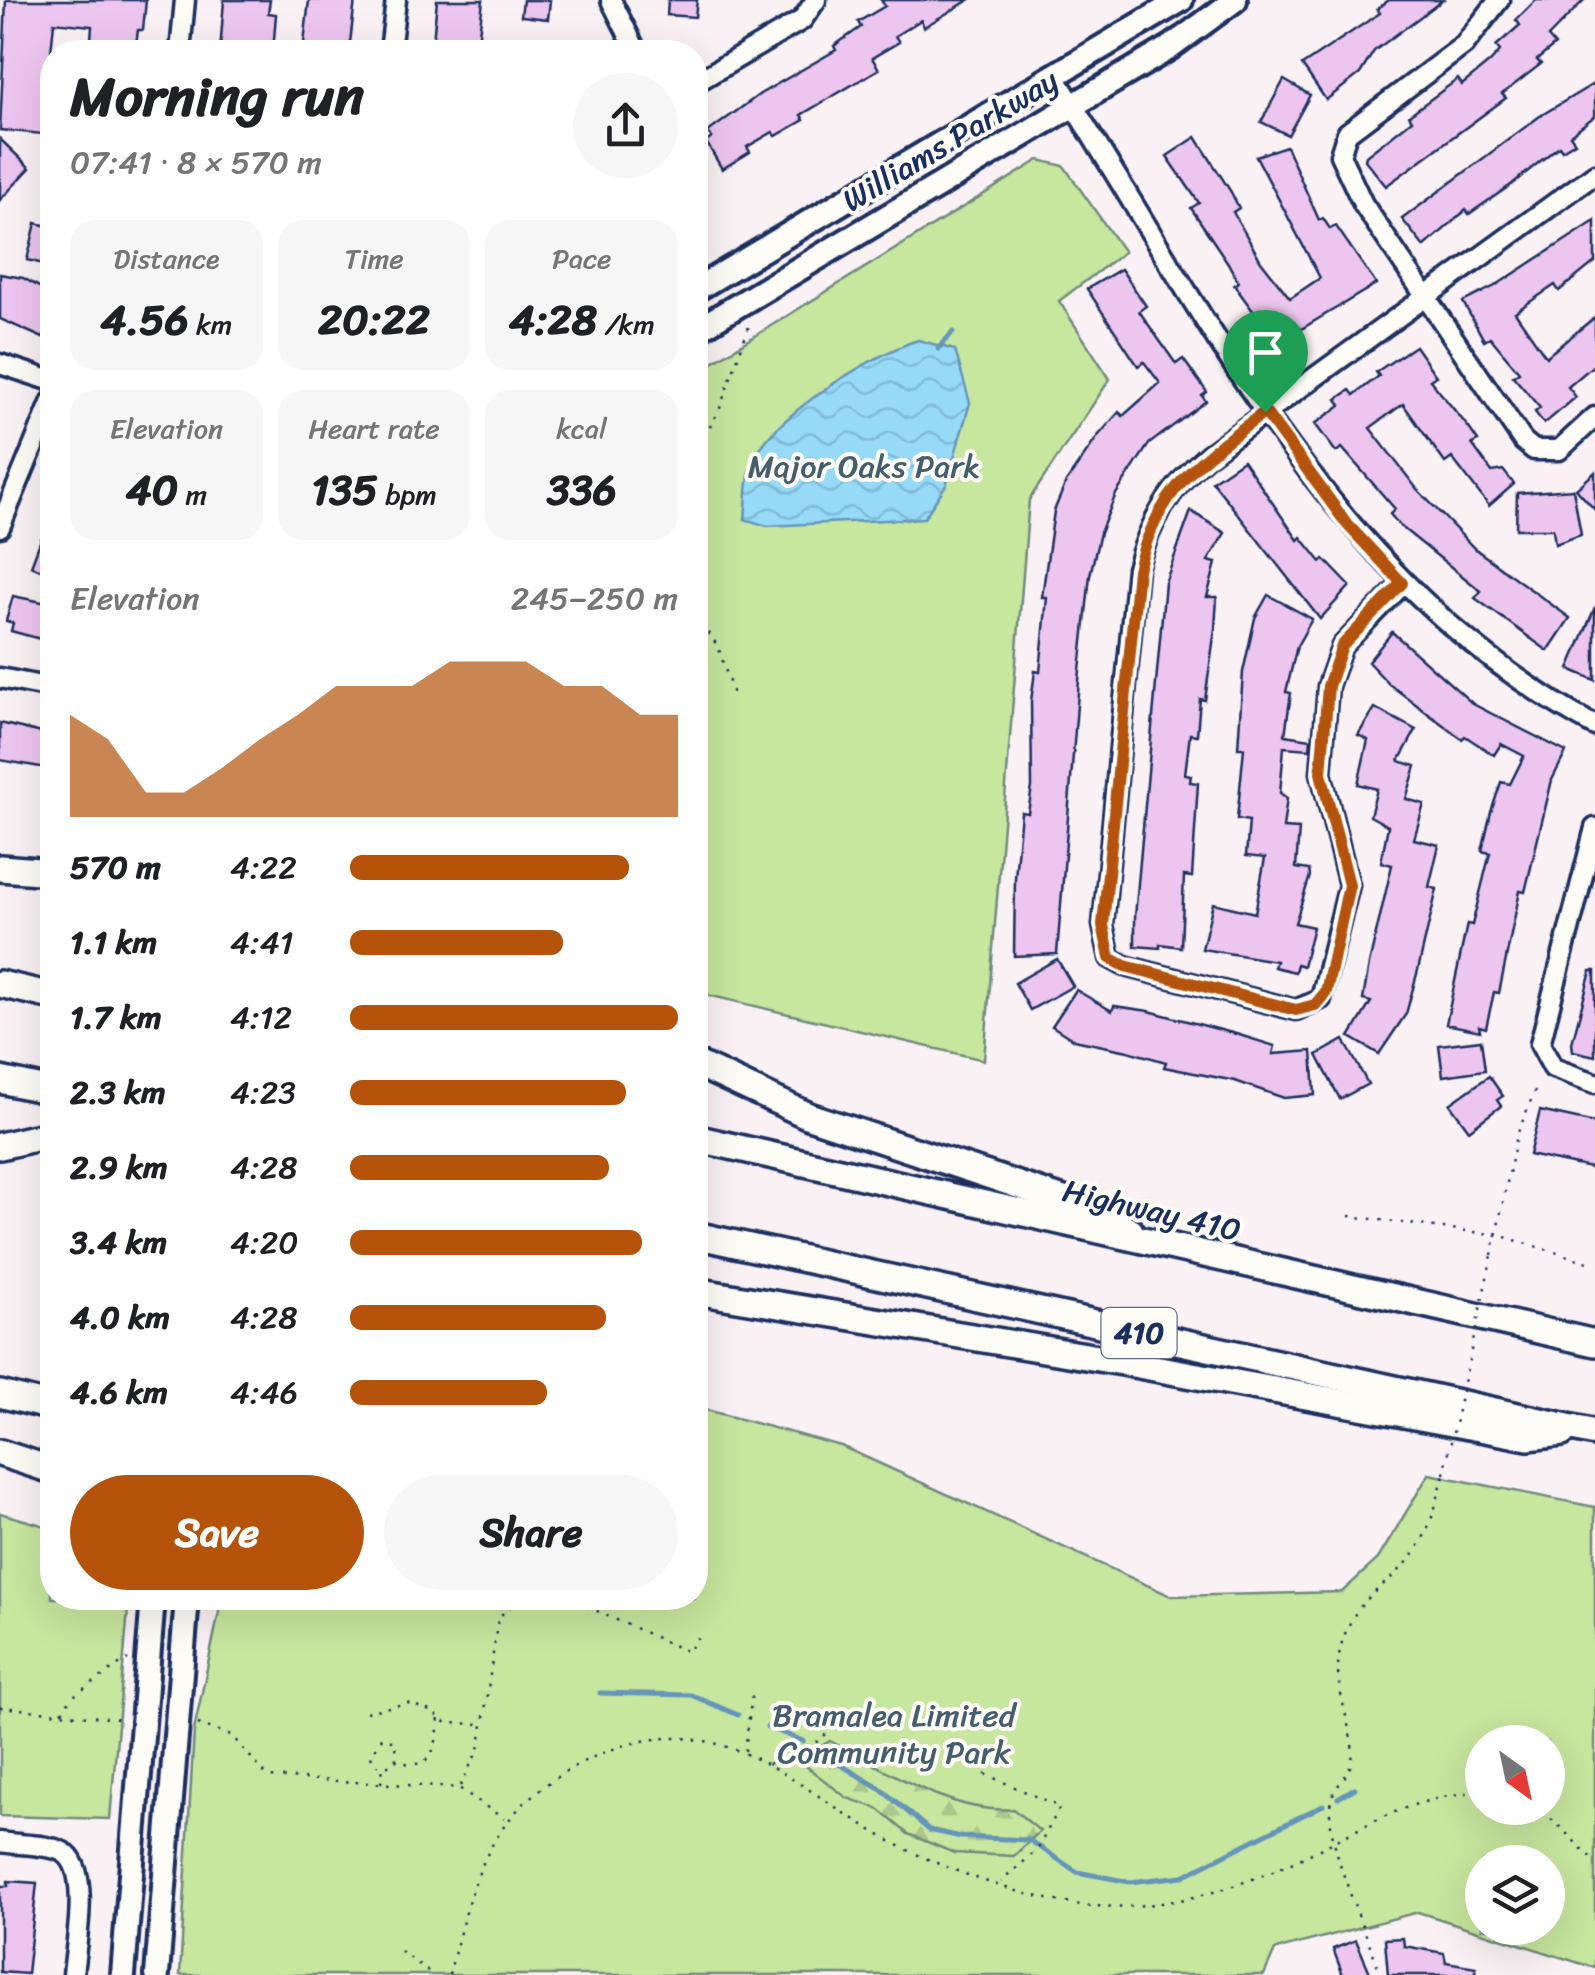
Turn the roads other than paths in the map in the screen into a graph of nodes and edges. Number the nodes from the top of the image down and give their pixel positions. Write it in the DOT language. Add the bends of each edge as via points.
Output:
graph roads {
  1 [pos="185,0"];
  2 [pos="396,0"];
  3 [pos="611,0"];
  4 [pos="816,0"];
  5 [pos="1181,0"];
  6 [pos="1235,0"];
  7 [pos="1499,0"];
  8 [pos="181,40"];
  9 [pos="391,40"];
  10 [pos="631,40"];
  11 [pos="708,75"];
  12 [pos="1055,77"];
  13 [pos="1073,106"];
  14 [pos="1595,174"];
  15 [pos="708,282"];
  16 [pos="1425,298"];
  17 [pos="708,323"];
  18 [pos="0,364"];
  19 [pos="40,377"];
  20 [pos="1265,412"];
  21 [pos="1595,417"];
  22 [pos="40,430"];
  23 [pos="0,527"];
  24 [pos="1402,583"];
  25 [pos="0,678"];
  26 [pos="40,686"];
  27 [pos="1595,726"];
  28 [pos="1595,828"];
  29 [pos="0,868"];
  30 [pos="40,871"];
  31 [pos="0,984"];
  32 [pos="40,993"];
  33 [pos="708,1069"];
  34 [pos="0,1080"];
  35 [pos="1595,1082"];
  36 [pos="40,1089"];
  37 [pos="40,1137"];
  38 [pos="708,1141"];
  39 [pos="0,1146"];
  40 [pos="708,1238"];
  41 [pos="1152,1244"];
  42 [pos="708,1293"];
  43 [pos="1595,1342"];
  44 [pos="0,1394"];
  45 [pos="40,1404"];
  46 [pos="1589,1432"];
  47 [pos="0,1453"];
  48 [pos="40,1466"];
  49 [pos="152,1610"];
  50 [pos="186,1610"];
  51 [pos="0,1842"];
  52 [pos="73,1975"];
  53 [pos="123,1975"];
  54 [pos="157,1975"];
  1 -- 8 [label="street"];
  2 -- 9 [label="street"];
  3 -- 10 [label="street"];
  4 -- 11 [label="street" via="802,20"];
  5 -- 12 [label="main road, Williams Parkway"];
  6 -- 13 [label="main road, Williams Parkway"];
  7 -- 16 [label="street" via="1464,45 1362,120 1342,144 1343,164 1364,204"];
  12 -- 13 [label="street"];
  12 -- 15 [label="main road, Williams Parkway"];
  13 -- 17 [label="main road, Williams Parkway"];
  13 -- 20 [label="street"];
  14 -- 16 [label="street"];
  16 -- 20 [label="street"];
  16 -- 21 [label="street" via="1534,450 1559,450"];
  18 -- 19 [label="street"];
  20 -- 24 [label="street" via="1347,524"];
  20 -- 24 [label="street" via="1187,473 1168,494 1144,542 1103,925 1110,958 1296,1010 1321,999 1349,885 1321,773 1328,686 1342,646"];
  22 -- 23 [label="street"];
  24 -- 27 [label="street" via="1500,668"];
  25 -- 26 [label="street"];
  28 -- 35 [label="street" via="1540,1044 1552,1068"];
  29 -- 30 [label="highway"];
  31 -- 32 [label="highway"];
  33 -- 41 [label="highway" via="809,1116 1096,1211"];
  34 -- 36 [label="highway"];
  37 -- 39 [label="highway"];
  38 -- 41 [label="highway, Highway 410"];
  40 -- 46 [label="highway, 410"];
  41 -- 43 [label="highway, Highway 410"];
  42 -- 46 [label="highway" via="1528,1437"];
  44 -- 45 [label="highway"];
  47 -- 48 [label="highway"];
  49 -- 53 [label="main road"];
  50 -- 54 [label="main road"];
  51 -- 52 [label="street" via="62,1851 76,1863"];
}
